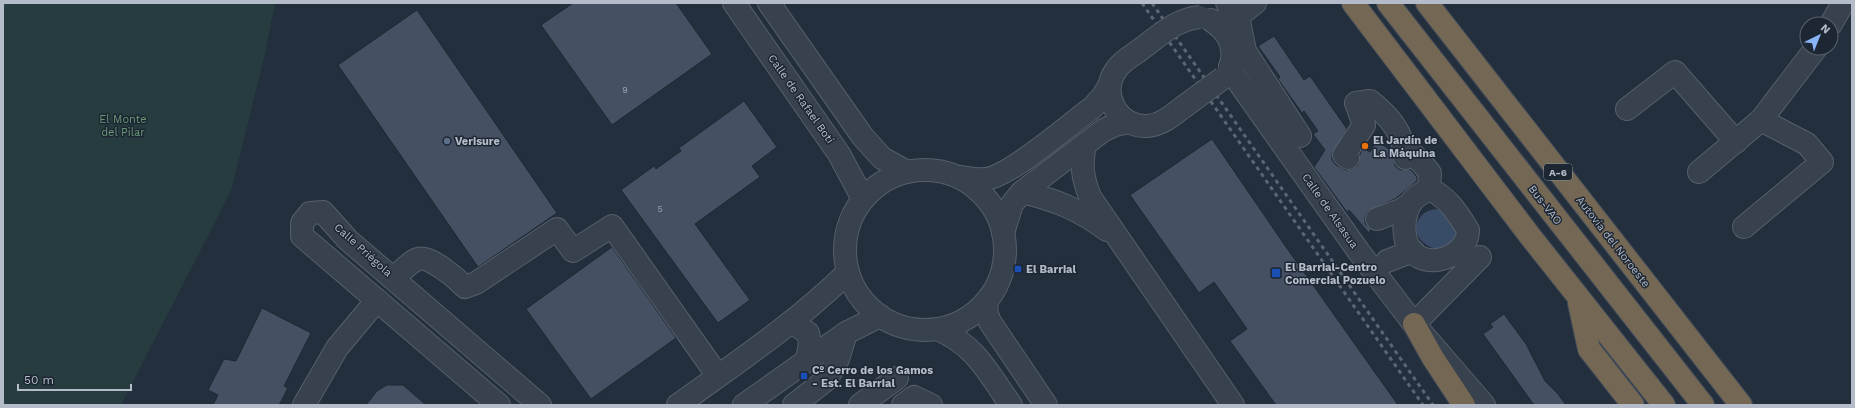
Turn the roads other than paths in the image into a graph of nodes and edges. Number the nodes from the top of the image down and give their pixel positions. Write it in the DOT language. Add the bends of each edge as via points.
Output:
graph roads {
  1 [pos="734,3"];
  2 [pos="769,3"];
  3 [pos="1353,3"];
  4 [pos="1388,3"];
  5 [pos="1427,3"];
  6 [pos="1843,3"];
  7 [pos="1240,7"];
  8 [pos="1836,16"];
  9 [pos="1206,19"];
  10 [pos="1231,44"];
  11 [pos="1810,56"];
  12 [pos="1226,72"];
  13 [pos="1110,84"];
  14 [pos="1627,109"];
  15 [pos="1762,120"];
  16 [pos="1129,122"];
  17 [pos="1300,136"];
  18 [pos="1736,142"];
  19 [pos="1085,144"];
  20 [pos="1348,158"];
  21 [pos="906,172"];
  22 [pos="1699,172"];
  23 [pos="956,176"];
  24 [pos="1429,189"];
  25 [pos="1022,192"];
  26 [pos="863,199"];
  27 [pos="1411,203"];
  28 [pos="1377,219"];
  29 [pos="1744,227"];
  30 [pos="1003,233"];
  31 [pos="1119,240"];
  32 [pos="1413,251"];
  33 [pos="1480,258"];
  34 [pos="1387,261"];
  35 [pos="848,272"];
  36 [pos="394,278"];
  37 [pos="1578,298"];
  38 [pos="377,300"];
  39 [pos="986,302"];
  40 [pos="880,316"];
  41 [pos="791,322"];
  42 [pos="1414,324"];
  43 [pos="937,329"];
  44 [pos="846,333"];
  45 [pos="808,360"];
  46 [pos="718,376"];
  47 [pos="898,378"];
  48 [pos="999,387"];
  49 [pos="308,403"];
  50 [pos="499,405"];
  51 [pos="540,405"];
  52 [pos="678,405"];
  53 [pos="744,405"];
  54 [pos="794,405"];
  55 [pos="860,405"];
  56 [pos="903,405"];
  57 [pos="931,405"];
  58 [pos="1011,405"];
  59 [pos="1038,405"];
  60 [pos="1046,405"];
  61 [pos="1233,405"];
  62 [pos="1464,405"];
  63 [pos="1484,405"];
  64 [pos="1633,405"];
  65 [pos="1664,405"];
  66 [pos="1703,405"];
  67 [pos="1741,405"];
  1 -- 26 [label="street, Calle de Rafael Botí" via="839,154"];
  2 -- 21 [label="street" via="863,137 882,158"];
  3 -- 37 [label="highway"];
  4 -- 66 [label="highway, Bus-VAO"];
  5 -- 67 [label="highway, Autovía del Noroeste / A-6"];
  6 -- 8 [label="street"];
  7 -- 9 [label="street" via="1226,20"];
  7 -- 10 [label="street"];
  7 -- 17 [label="street" via="1245,51"];
  9 -- 10 [label="street" via="1222,27"];
  9 -- 13 [label="street, bridge" via="1188,18 1179,22 1116,69"];
  10 -- 12 [label="street" via="1232,60"];
  11 -- 15 [label="street"];
  12 -- 16 [label="street, bridge" via="1158,124 1147,126"];
  12 -- 42 [label="street, Calle de Alsasua" via="1249,96 1359,252"];
  13 -- 16 [label="street" via="1111,102 1116,112"];
  13 -- 23 [label="street" via="1092,108 1007,171 987,179"];
  14 -- 18 [label="street" via="1676,72"];
  15 -- 18 [label="street"];
  15 -- 29 [label="street" via="1807,144 1822,162"];
  16 -- 19 [label="street" via="1104,130"];
  18 -- 22 [label="street"];
  19 -- 25 [label="street"];
  19 -- 31 [label="street" via="1083,180 1090,197"];
  20 -- 24 [label="street" via="1344,155 1364,125 1356,103 1370,101 1387,114 1399,132 1405,153 1422,163 1430,173"];
  21 -- 23 [label="street" via="931,170"];
  21 -- 26 [label="street" via="883,182"];
  23 -- 30 [label="street" via="975,187 990,204"];
  24 -- 27 [label="street"];
  24 -- 32 [label="street" via="1439,193 1455,210 1468,230 1466,242 1454,254 1442,259 1418,257"];
  25 -- 30 [label="street" via="1012,204"];
  25 -- 31 [label="street" via="1053,199 1072,208 1086,215"];
  26 -- 35 [label="street" via="850,221 847,234 845,247"];
  27 -- 28 [label="street"];
  27 -- 32 [label="street" via="1404,236"];
  30 -- 39 [label="street" via="1004,262 1000,279"];
  31 -- 61 [label="street"];
  32 -- 34 [label="street"];
  33 -- 42 [label="street"];
  35 -- 40 [label="street" via="860,297"];
  35 -- 41 [label="street"];
  36 -- 38 [label="street, Calle Priégola" via="348,240 323,212 310,213 302,223 302,236"];
  36 -- 46 [label="street" via="410,263 420,258 430,260 465,287 476,283 557,229 573,251 612,226"];
  36 -- 51 [label="street, Calle Priégola"];
  37 -- 64 [label="highway" via="1589,349"];
  37 -- 65 [label="highway"];
  38 -- 49 [label="street" via="337,348"];
  38 -- 50 [label="street, Calle Priégola"];
  39 -- 43 [label="street" via="963,321"];
  39 -- 60 [label="street" via="990,322"];
  40 -- 43 [label="street" via="897,325 910,328"];
  40 -- 44 [label="street"];
  41 -- 45 [label="street" via="808,333"];
  41 -- 46 [label="street"];
  42 -- 62 [label="highway"];
  42 -- 63 [label="street, Calle de Alsasua"];
  43 -- 48 [label="street" via="967,346"];
  44 -- 45 [label="street"];
  44 -- 54 [label="street" via="838,359 827,379"];
  45 -- 53 [label="street"];
  46 -- 52 [label="street"];
  47 -- 55 [label="street"];
  48 -- 58 [label="street"];
  48 -- 59 [label="street" via="1003,376 1012,373 1018,377"];
  56 -- 57 [label="street" via="914,397"];
}
